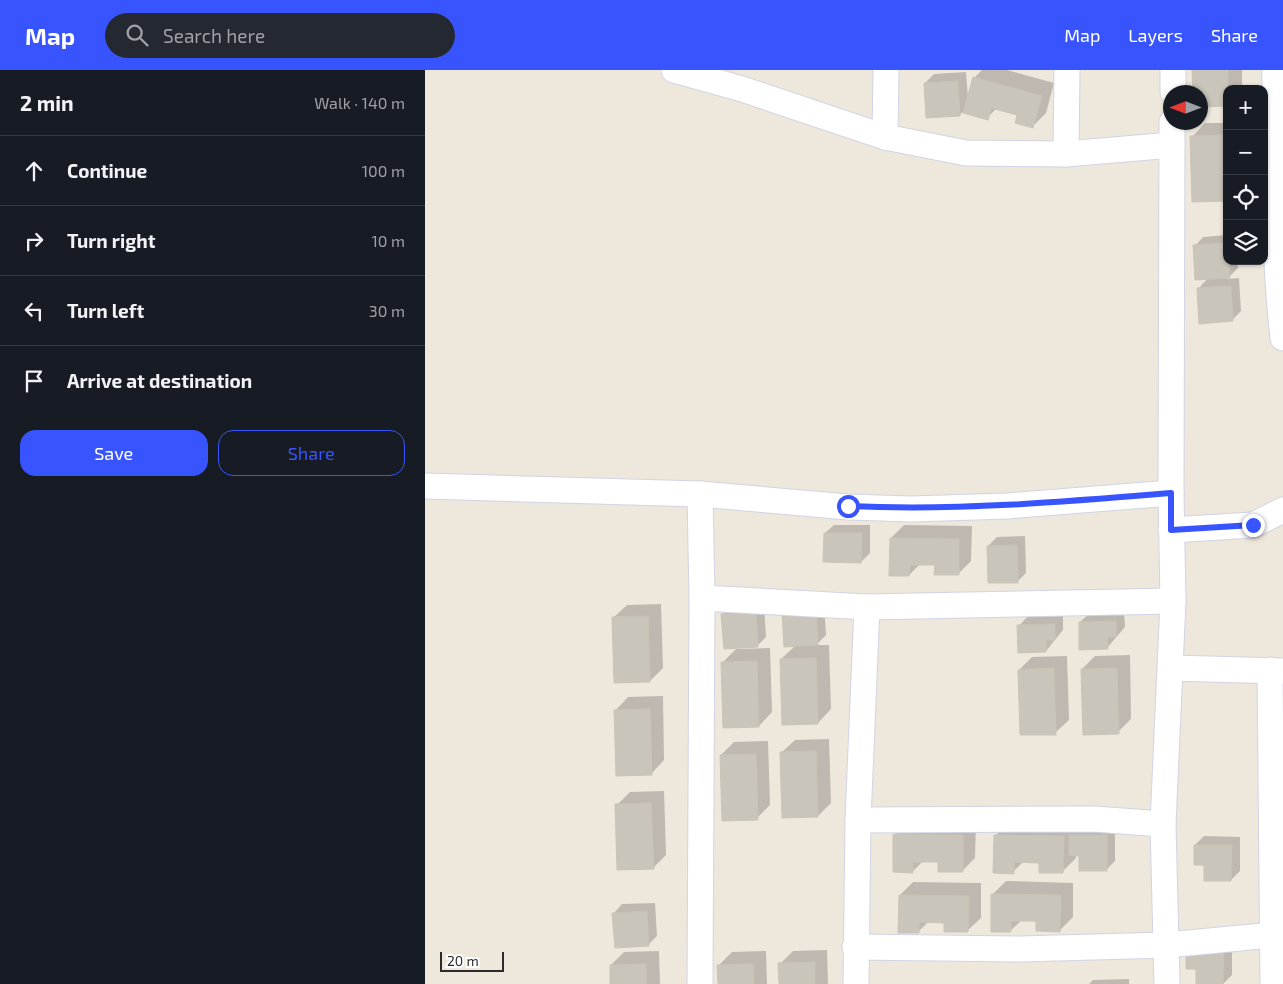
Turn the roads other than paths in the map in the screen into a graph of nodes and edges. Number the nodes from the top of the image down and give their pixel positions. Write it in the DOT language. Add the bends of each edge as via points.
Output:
graph roads {
  1 [pos="674,70"];
  2 [pos="886,70"];
  3 [pos="1067,70"];
  4 [pos="1173,70"];
  5 [pos="1275,70"];
  6 [pos="741,80"];
  7 [pos="1173,85"];
  8 [pos="1172,134"];
  9 [pos="885,137"];
  10 [pos="1066,154"];
  11 [pos="1278,160"];
  12 [pos="1280,291"];
  13 [pos="1283,338"];
  14 [pos="425,486"];
  15 [pos="1171,493"];
  16 [pos="700,494"];
  17 [pos="1283,510"];
  18 [pos="1171,530"];
  19 [pos="703,598"];
  20 [pos="1173,601"];
  21 [pos="867,607"];
  22 [pos="1171,668"];
  23 [pos="1277,670"];
  24 [pos="858,820"];
  25 [pos="1163,824"];
  26 [pos="1278,934"];
  27 [pos="1167,945"];
  28 [pos="855,947"];
  29 [pos="700,984"];
  30 [pos="856,984"];
  31 [pos="1167,984"];
  32 [pos="1273,984"];
  1 -- 6 [label="street"];
  2 -- 9 [label="street"];
  3 -- 10 [label="street"];
  4 -- 7 [label="street"];
  5 -- 11 [label="street"];
  6 -- 9 [label="street"];
  8 -- 10 [label="street"];
  8 -- 15 [label="street"];
  9 -- 10 [label="street" via="965,153"];
  11 -- 12 [label="street"];
  12 -- 13 [label="street"];
  14 -- 16 [label="street"];
  15 -- 16 [label="street" via="1007,506 911,509"];
  15 -- 18 [label="street"];
  16 -- 19 [label="street"];
  17 -- 18 [label="street" via="1253,525"];
  18 -- 20 [label="street"];
  19 -- 21 [label="street"];
  19 -- 29 [label="street"];
  20 -- 21 [label="street"];
  20 -- 22 [label="street"];
  21 -- 24 [label="street"];
  22 -- 23 [label="street"];
  22 -- 25 [label="street"];
  23 -- 26 [label="street"];
  24 -- 25 [label="street" via="1094,819"];
  24 -- 28 [label="street"];
  25 -- 27 [label="street"];
  26 -- 27 [label="street"];
  26 -- 32 [label="street"];
  27 -- 28 [label="street" via="1021,950"];
  27 -- 31 [label="street"];
  28 -- 30 [label="street"];
}
